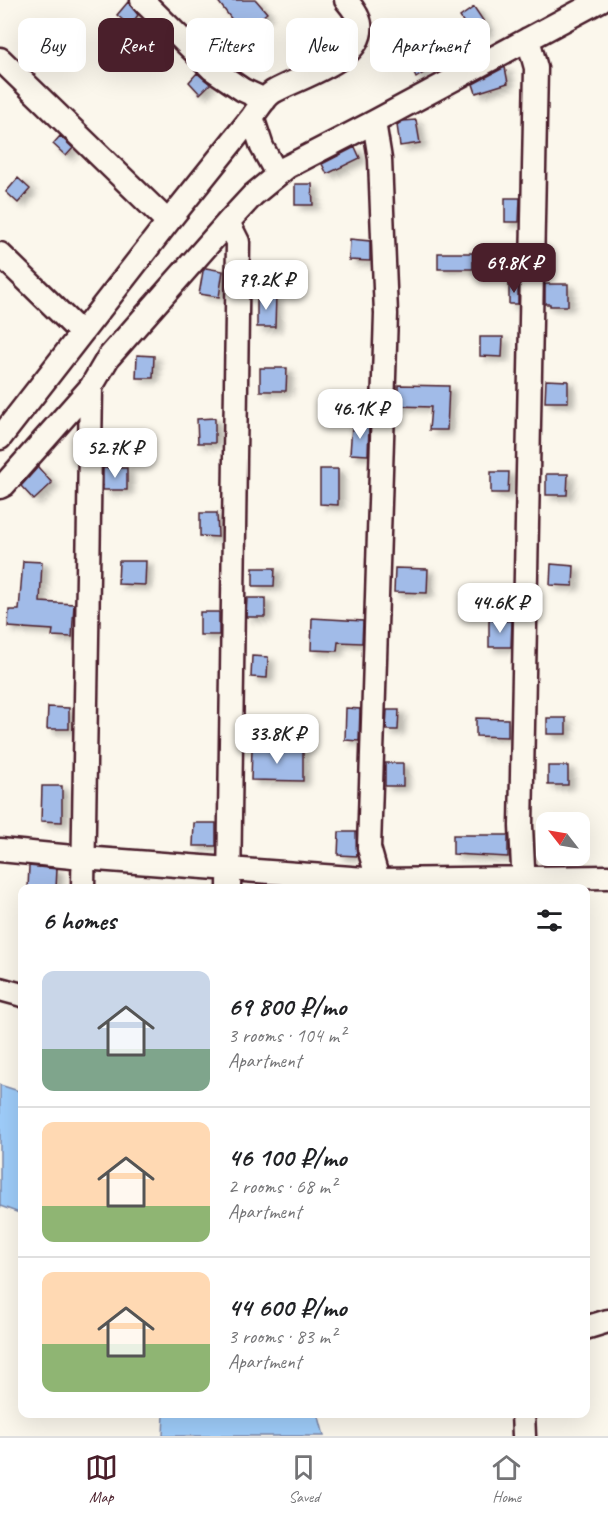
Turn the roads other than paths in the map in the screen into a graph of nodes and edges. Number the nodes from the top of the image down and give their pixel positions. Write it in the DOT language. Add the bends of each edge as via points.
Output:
graph roads {
  1 [pos="142,0"];
  2 [pos="346,0"];
  3 [pos="601,0"];
  4 [pos="528,39"];
  5 [pos="0,59"];
  6 [pos="259,109"];
  7 [pos="374,122"];
  8 [pos="277,174"];
  9 [pos="168,222"];
  10 [pos="228,222"];
  11 [pos="0,255"];
  12 [pos="81,333"];
  13 [pos="91,387"];
  14 [pos="0,438"];
  15 [pos="0,487"];
  16 [pos="0,850"];
  17 [pos="83,858"];
  18 [pos="608,877"];
  19 [pos="229,879"];
  20 [pos="524,883"];
  21 [pos="83,884"];
  22 [pos="378,884"];
  23 [pos="0,989"];
  24 [pos="18,994"];
  25 [pos="608,1321"];
  26 [pos="590,1326"];
  27 [pos="524,1418"];
  28 [pos="524,1436"];
  1 -- 6 [label="street"];
  2 -- 6 [label="street" via="360,21 360,37 352,49 336,62 270,94"];
  3 -- 4 [label="street"];
  4 -- 7 [label="street"];
  4 -- 20 [label="street" via="536,68 521,814"];
  5 -- 9 [label="street"];
  6 -- 8 [label="street" via="262,147"];
  6 -- 9 [label="street"];
  7 -- 8 [label="street"];
  7 -- 22 [label="street" via="380,159 386,314 369,848"];
  8 -- 10 [label="street"];
  9 -- 12 [label="street"];
  10 -- 13 [label="street" via="108,358"];
  10 -- 19 [label="street" via="238,242"];
  11 -- 12 [label="street"];
  12 -- 14 [label="street"];
  13 -- 15 [label="street"];
  13 -- 17 [label="street"];
  16 -- 17 [label="street"];
  17 -- 19 [label="street"];
  17 -- 21 [label="street"];
  18 -- 20 [label="street"];
  19 -- 22 [label="street"];
  20 -- 22 [label="street"];
  23 -- 24 [label="street"];
  25 -- 26 [label="street"];
  27 -- 28 [label="street"];
}
